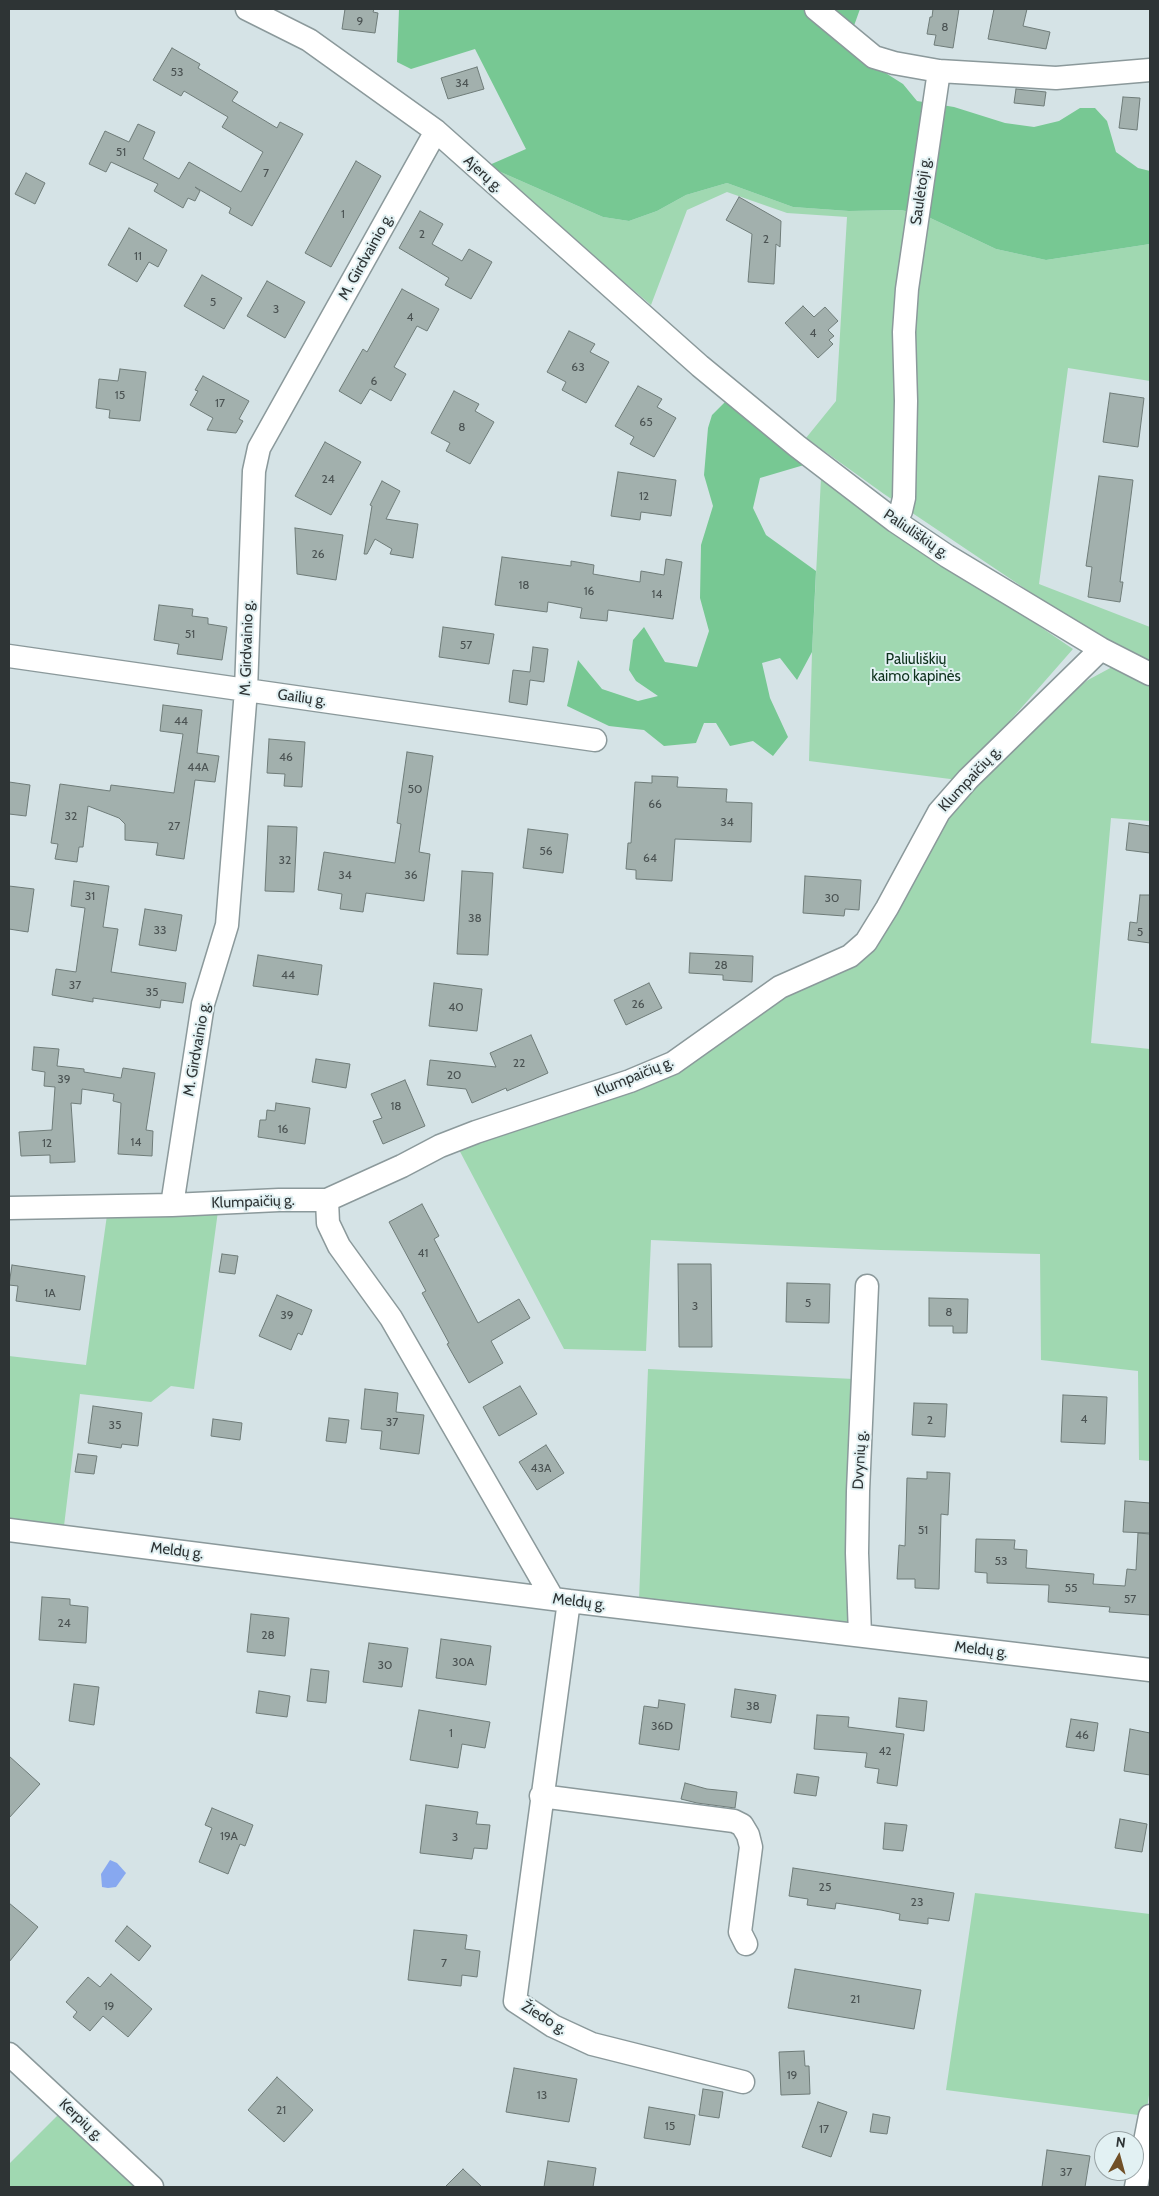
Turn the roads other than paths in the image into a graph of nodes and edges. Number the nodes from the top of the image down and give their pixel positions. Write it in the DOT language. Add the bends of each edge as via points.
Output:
graph roads {
  1 [pos="247,9"];
  2 [pos="816,9"];
  3 [pos="1150,70"];
  4 [pos="939,71"];
  5 [pos="436,131"];
  6 [pos="700,366"];
  7 [pos="895,521"];
  8 [pos="1101,649"];
  9 [pos="9,656"];
  10 [pos="1150,674"];
  11 [pos="246,690"];
  12 [pos="595,740"];
  13 [pos="327,1200"];
  14 [pos="172,1205"];
  15 [pos="9,1208"];
  16 [pos="867,1286"];
  17 [pos="9,1530"];
  18 [pos="561,1600"];
  19 [pos="860,1636"];
  20 [pos="1150,1670"];
  21 [pos="542,1796"];
  22 [pos="746,1944"];
  23 [pos="9,2054"];
  24 [pos="743,2082"];
  25 [pos="1150,2116"];
  26 [pos="152,2187"];
  27 [pos="1136,2187"];
  1 -- 5 [label="street, Ajerų g." via="309,40"];
  2 -- 4 [label="street" via="874,57"];
  3 -- 4 [label="street" via="1056,78"];
  4 -- 7 [label="street, Saulėtoji g." via="907,289 904,498"];
  5 -- 6 [label="street, Ajerų g."];
  5 -- 11 [label="street, M. Girdvainio g." via="258,448 254,471"];
  6 -- 7 [label="street, Paliuliškių g."];
  7 -- 8 [label="street, Paliuliškių g."];
  8 -- 10 [label="street, Paliuliškių g."];
  8 -- 13 [label="street, Klumpaičių g." via="938,812 876,926 866,942 850,956 780,986 673,1063 630,1082 440,1146"];
  9 -- 11 [label="street, Gailių g."];
  11 -- 12 [label="street, Gailių g."];
  11 -- 14 [label="street, M. Girdvainio g." via="227,925 204,1004"];
  13 -- 14 [label="street, Klumpaičių g."];
  13 -- 18 [label="street" via="328,1223 339,1246 391,1318"];
  14 -- 15 [label="street, Klumpaičių g."];
  16 -- 19 [label="street, Dvynių g." via="858,1491"];
  17 -- 18 [label="street, Meldų g."];
  18 -- 19 [label="street, Meldų g."];
  18 -- 21 [label="street, Žiedo g."];
  19 -- 20 [label="street, Meldų g."];
  21 -- 22 [label="street" via="734,1821 742,1825 751,1847 740,1932"];
  21 -- 24 [label="street, Žiedo g." via="515,2001 553,2026 592,2044"];
  23 -- 26 [label="street, Kerpių g."];
  25 -- 27 [label="street"];
}
